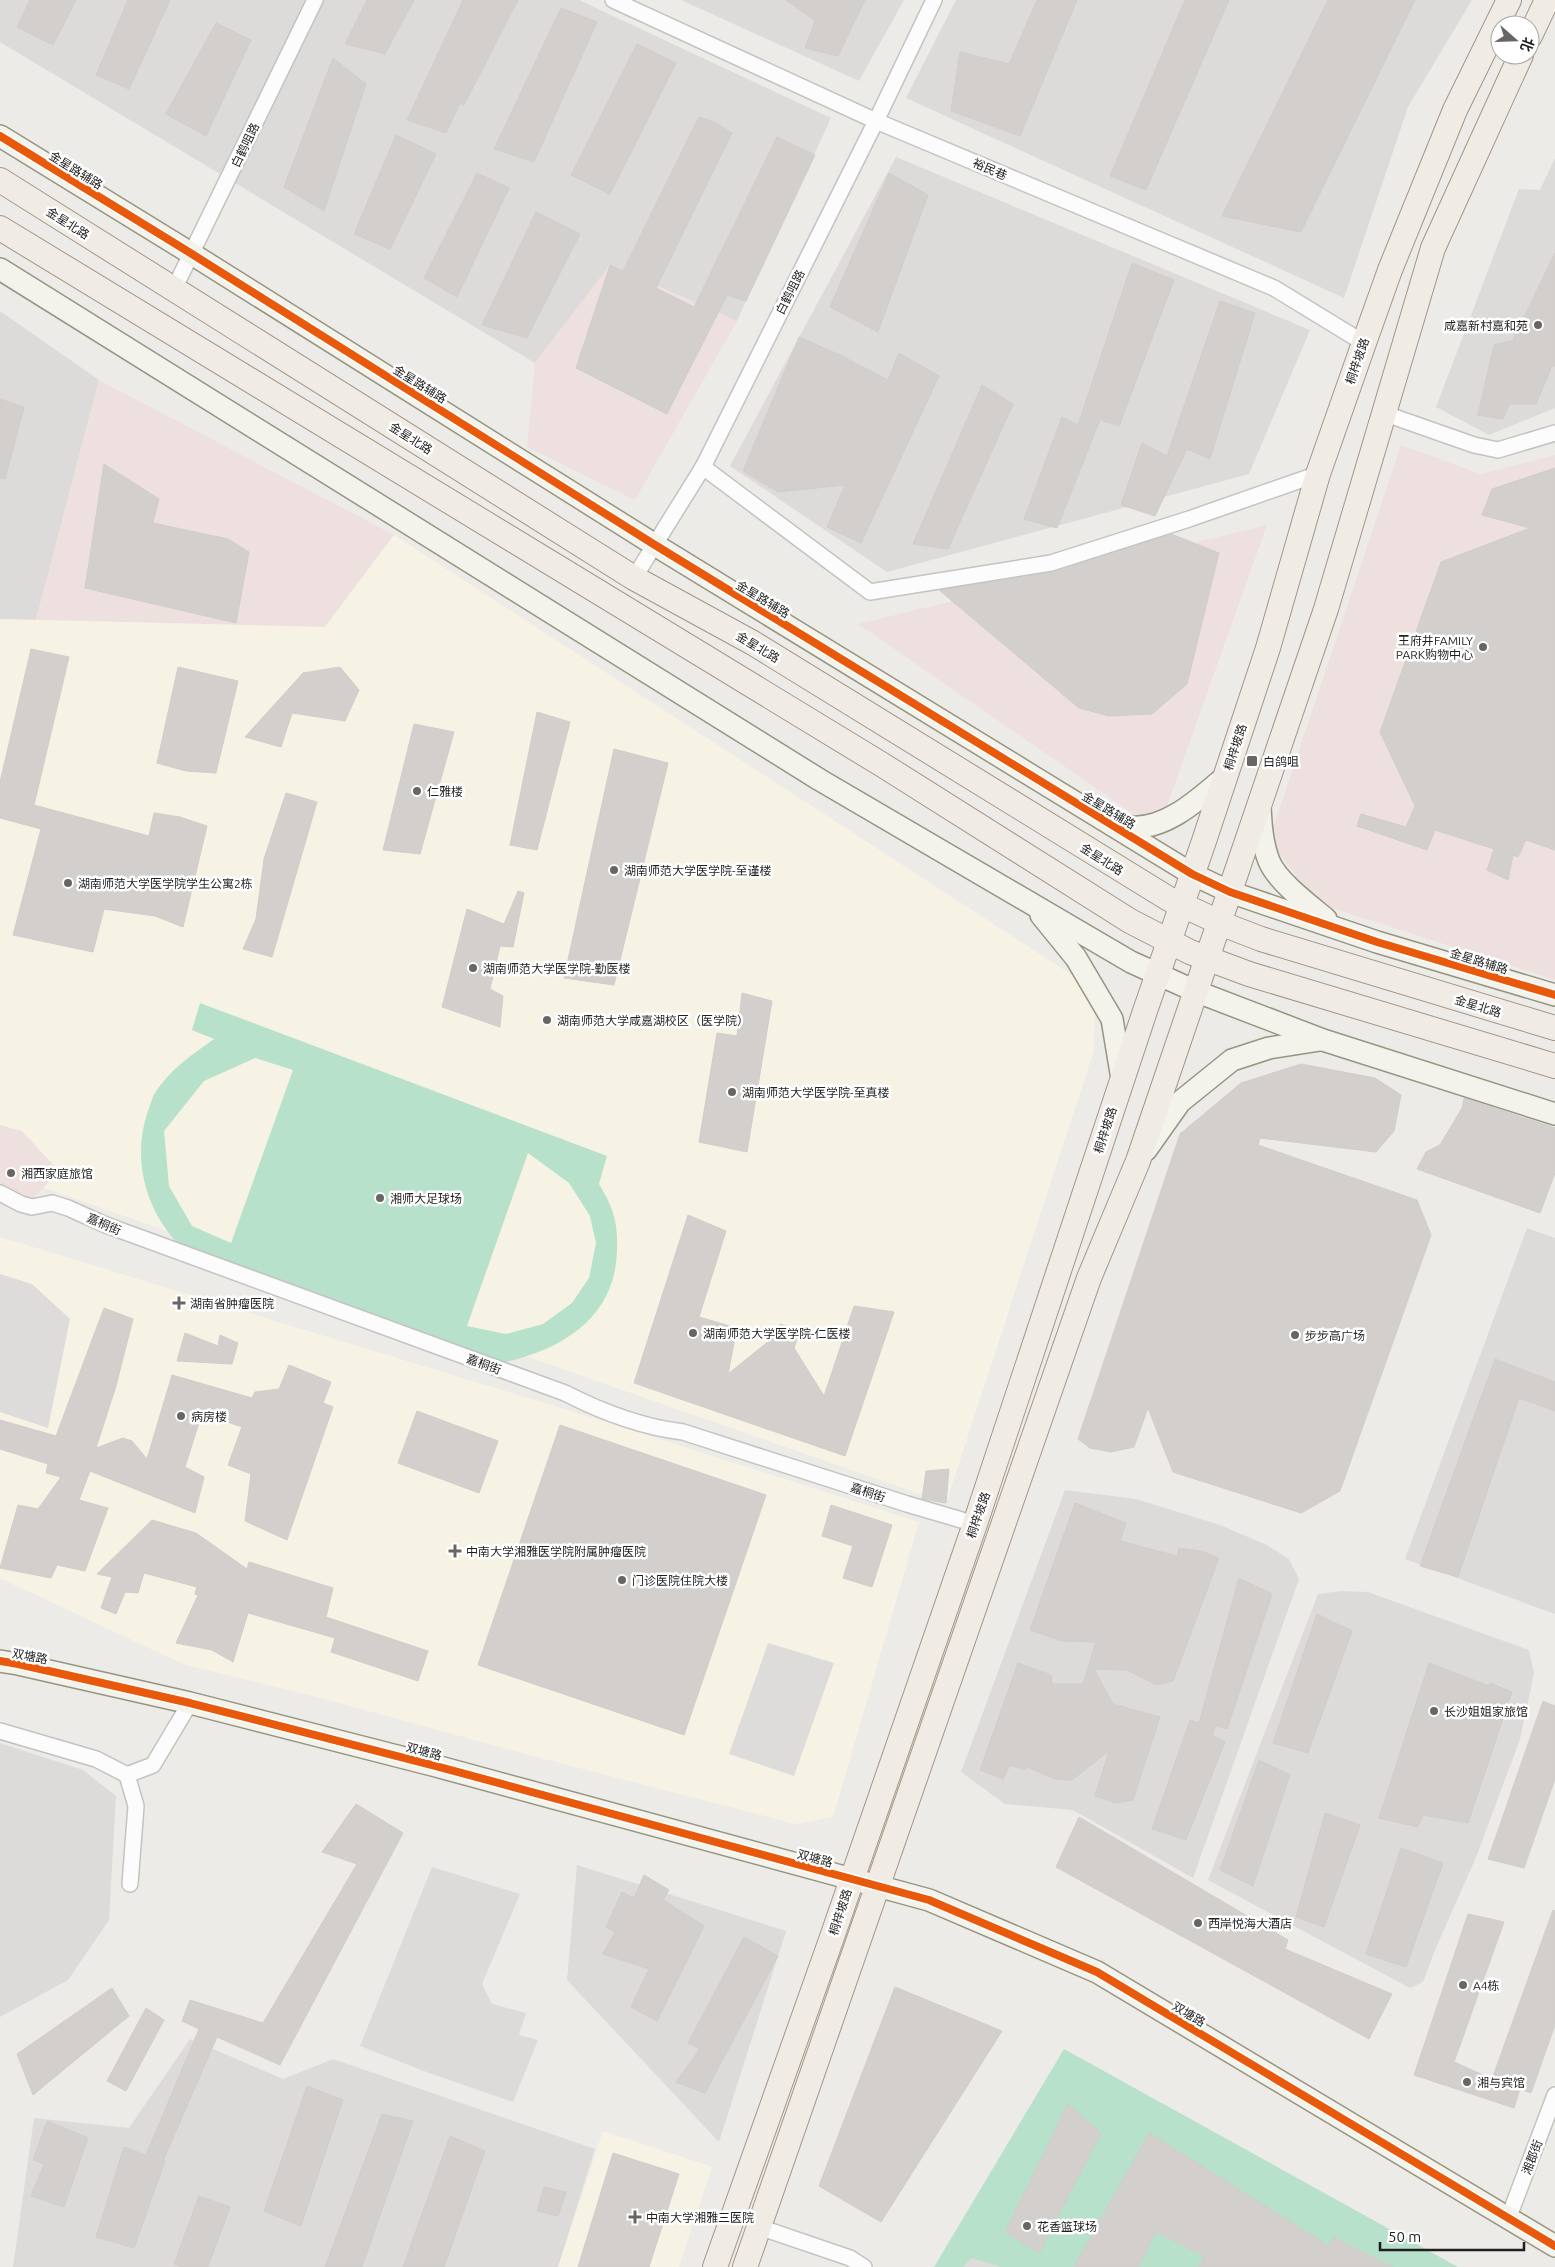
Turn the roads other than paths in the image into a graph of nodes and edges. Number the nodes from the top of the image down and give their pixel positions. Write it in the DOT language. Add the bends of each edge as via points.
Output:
graph roads {
  1 [pos="314,0"];
  2 [pos="613,0"];
  3 [pos="934,0"];
  4 [pos="1510,0"];
  5 [pos="1547,0"];
  6 [pos="1540,15"];
  7 [pos="1517,65"];
  8 [pos="876,121"];
  9 [pos="0,136"];
  10 [pos="0,180"];
  11 [pos="0,228"];
  12 [pos="192,254"];
  13 [pos="0,269"];
  14 [pos="174,290"];
  15 [pos="1364,343"];
  16 [pos="1383,413"];
  17 [pos="1555,433"];
  18 [pos="703,467"];
  19 [pos="1318,474"];
  20 [pos="654,545"];
  21 [pos="634,578"];
  22 [pos="1226,776"];
  23 [pos="1260,805"];
  24 [pos="1106,822"];
  25 [pos="1192,874"];
  26 [pos="1230,892"];
  27 [pos="1033,905"];
  28 [pos="1182,905"];
  29 [pos="1219,922"];
  30 [pos="1335,928"];
  31 [pos="1169,942"];
  32 [pos="1206,959"];
  33 [pos="1157,975"];
  34 [pos="1195,991"];
  35 [pos="1555,995"];
  36 [pos="1555,1028"];
  37 [pos="1323,1040"];
  38 [pos="1555,1066"];
  39 [pos="1122,1079"];
  40 [pos="1555,1114"];
  41 [pos="1138,1161"];
  42 [pos="0,1193"];
  43 [pos="975,1524"];
  44 [pos="0,1661"];
  45 [pos="190,1703"];
  46 [pos="0,1731"];
  47 [pos="127,1775"];
  48 [pos="851,1880"];
  49 [pos="130,1884"];
  50 [pos="877,1887"];
  51 [pos="1555,2095"];
  52 [pos="1508,2219"];
  53 [pos="759,2227"];
  54 [pos="1555,2246"];
  55 [pos="715,2267"];
  56 [pos="745,2267"];
  57 [pos="864,2267"];
  1 -- 12 [label="street, 白鹤咀路"];
  2 -- 8 [label="street, 裕民巷"];
  3 -- 8 [label="street, 白鹤咀路"];
  4 -- 15 [label="main road, 桐梓坡路" via="1455,110"];
  5 -- 6 [label="main road"];
  7 -- 16 [label="main road" via="1433,248"];
  8 -- 15 [label="street, 裕民巷" via="1274,288"];
  8 -- 18 [label="street, 白鹤咀路"];
  9 -- 12 [label="street, 金星路辅路"];
  10 -- 14 [label="main road, 金星北路"];
  11 -- 31 [label="main road"];
  12 -- 14 [label="street, 白鹤咀路"];
  12 -- 20 [label="street, 金星路辅路"];
  13 -- 27 [label="street" via="820,780"];
  14 -- 21 [label="main road, 金星北路"];
  15 -- 19 [label="main road, 桐梓坡路"];
  16 -- 17 [label="street" via="1474,445 1498,450"];
  16 -- 23 [label="main road" via="1326,609"];
  18 -- 19 [label="street" via="870,592 1051,563"];
  18 -- 20 [label="street, 白鹤咀路"];
  19 -- 22 [label="main road, 桐梓坡路" via="1268,648"];
  20 -- 21 [label="street, 白鹤咀路"];
  20 -- 24 [label="street, 金星路辅路"];
  21 -- 28 [label="main road, 金星北路" via="753,643 1142,884"];
  22 -- 24 [label="street" via="1190,807 1157,822 1133,827"];
  22 -- 25 [label="main road, 桐梓坡路"];
  23 -- 26 [label="main road"];
  23 -- 30 [label="street" via="1261,832 1270,862 1294,892"];
  24 -- 25 [label="street, 金星路辅路"];
  25 -- 26 [label="street, 金星路辅路"];
  25 -- 28 [label="main road, 桐梓坡路"];
  26 -- 29 [label="main road"];
  26 -- 30 [label="street, 金星路辅路"];
  27 -- 33 [label="street"];
  27 -- 39 [label="street" via="1076,958 1112,1019"];
  28 -- 29 [label="main road, 金星北路"];
  28 -- 31 [label="main road, 桐梓坡路"];
  29 -- 32 [label="main road"];
  29 -- 36 [label="main road, 金星北路" via="1368,972"];
  30 -- 35 [label="street, 金星路辅路"];
  31 -- 32 [label="main road"];
  31 -- 33 [label="main road, 桐梓坡路"];
  32 -- 34 [label="main road"];
  32 -- 38 [label="main road" via="1354,1007"];
  33 -- 34 [label="street"];
  33 -- 39 [label="main road, 桐梓坡路"];
  34 -- 37 [label="street"];
  34 -- 41 [label="main road"];
  37 -- 40 [label="street"];
  37 -- 41 [label="street" via="1269,1048 1232,1060 1180,1102"];
  39 -- 43 [label="main road, 桐梓坡路"];
  41 -- 50 [label="main road" via="1089,1278"];
  42 -- 43 [label="street, 嘉桐街" via="32,1207 52,1203 68,1208 106,1225 653,1428 683,1432"];
  43 -- 48 [label="main road, 桐梓坡路"];
  44 -- 45 [label="street, 双塘路"];
  45 -- 47 [label="street" via="153,1765"];
  45 -- 48 [label="street, 双塘路" via="445,1768"];
  46 -- 47 [label="street" via="96,1759"];
  47 -- 49 [label="street" via="136,1806"];
  48 -- 50 [label="street, 双塘路"];
  48 -- 55 [label="main road, 桐梓坡路"];
  50 -- 52 [label="street, 双塘路" via="929,1900 1097,1972"];
  50 -- 53 [label="main road"];
  51 -- 52 [label="street, 湘郡街"];
  52 -- 54 [label="street, 双塘路"];
  53 -- 56 [label="main road"];
  53 -- 57 [label="street" via="850,2258"];
}
